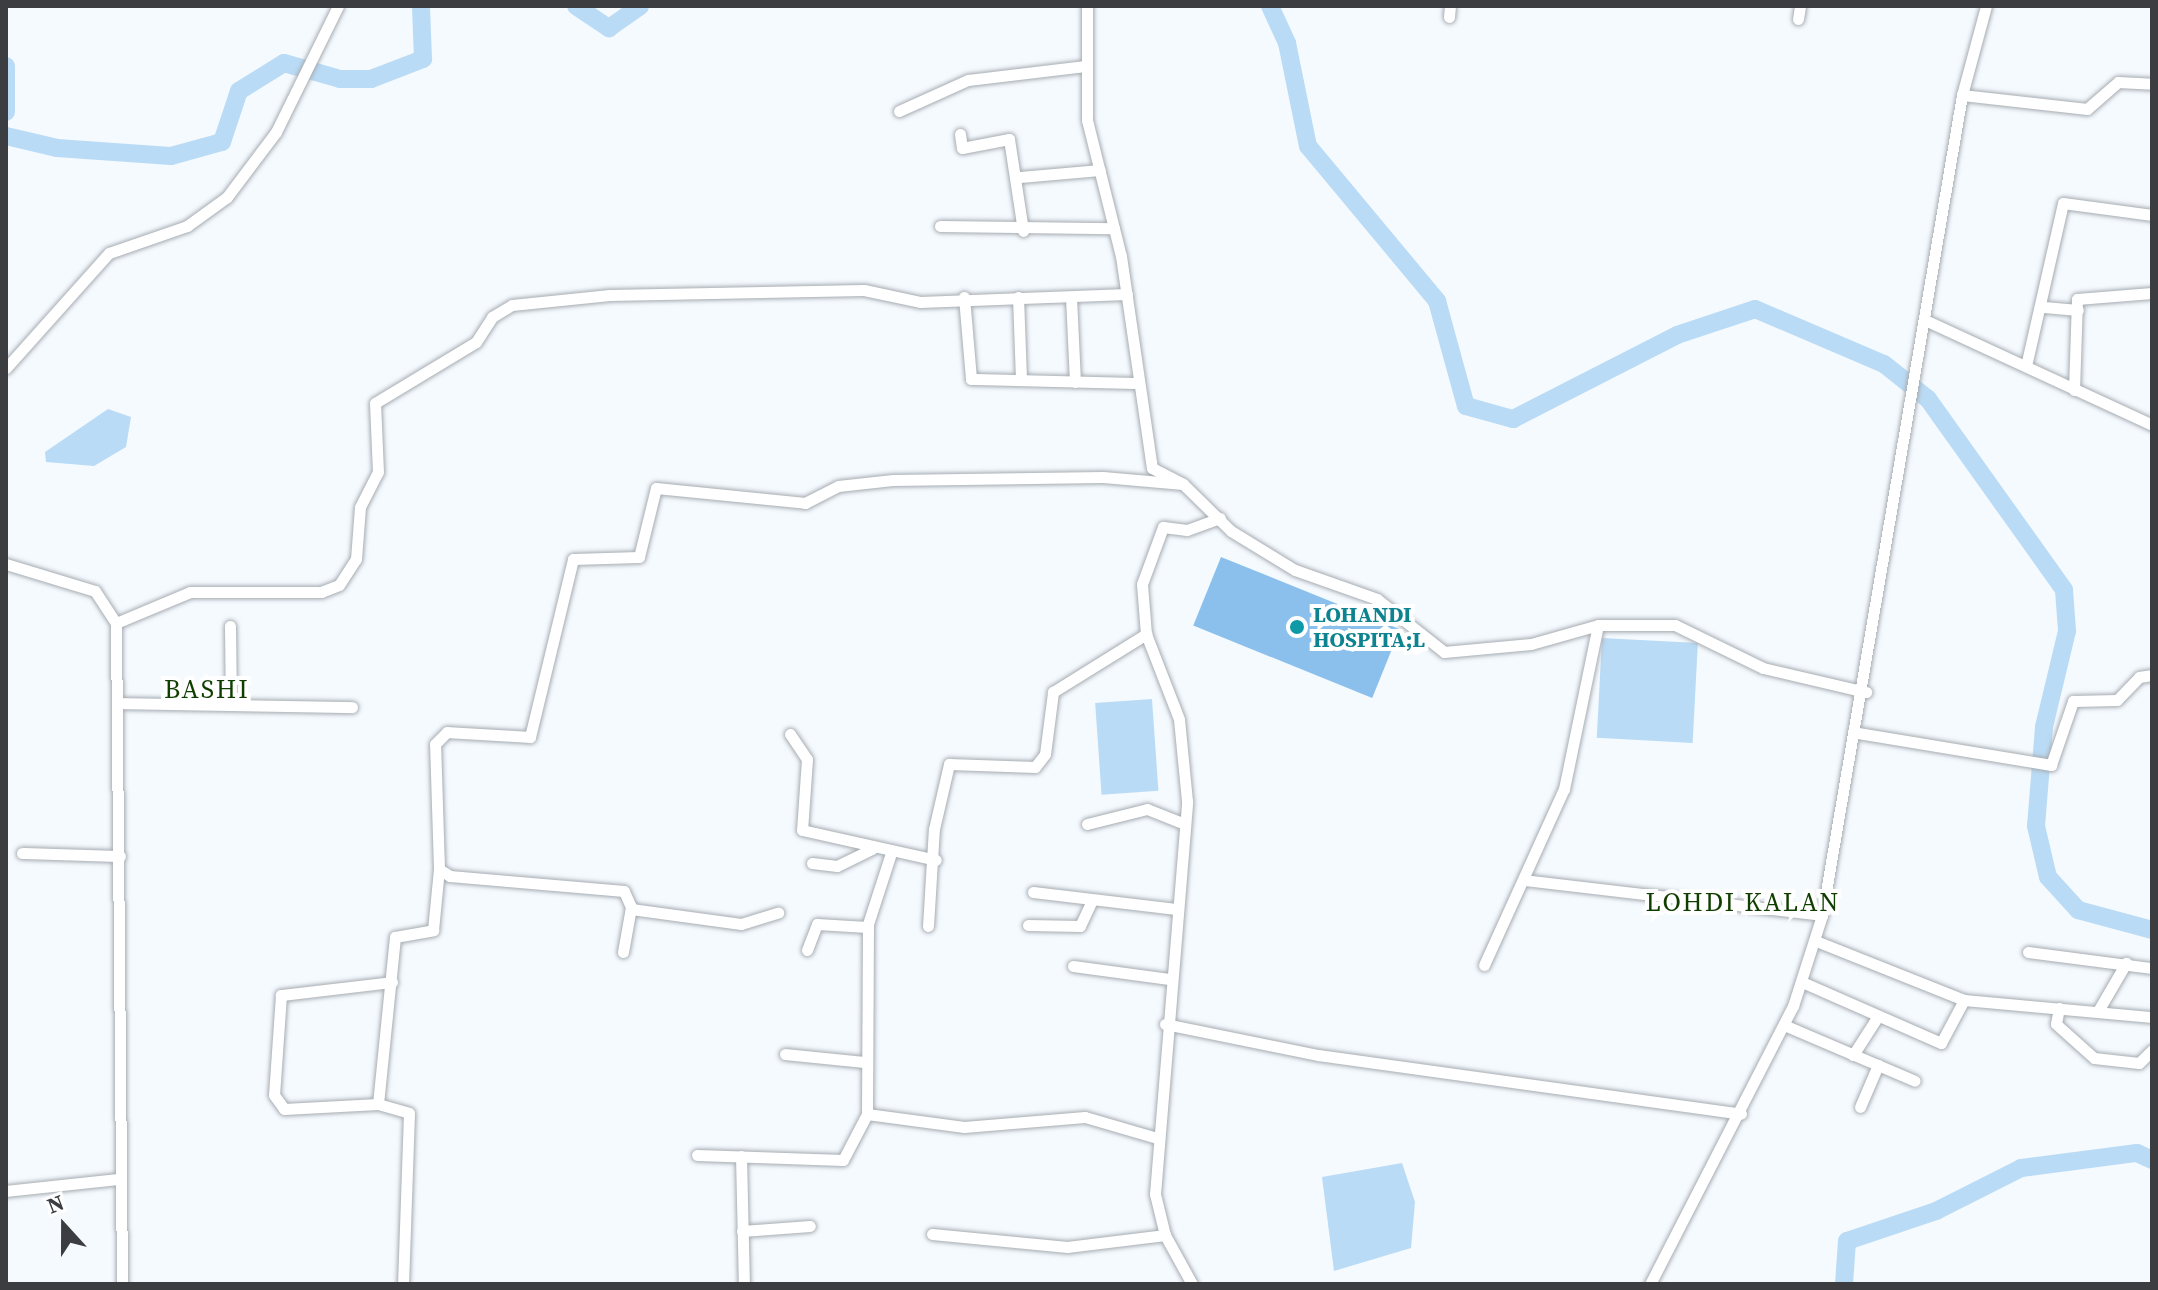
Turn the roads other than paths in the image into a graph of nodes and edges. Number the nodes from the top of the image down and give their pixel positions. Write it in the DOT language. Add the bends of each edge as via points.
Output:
graph roads {
  1 [pos="338,6"];
  2 [pos="1800,6"];
  3 [pos="1986,6"];
  4 [pos="1087,12"];
  5 [pos="1798,19"];
  6 [pos="1085,66"];
  7 [pos="2152,84"];
  8 [pos="1962,95"];
  9 [pos="899,111"];
  10 [pos="960,134"];
  11 [pos="1100,170"];
  12 [pos="1020,177"];
  13 [pos="2152,215"];
  14 [pos="940,226"];
  15 [pos="1114,228"];
  16 [pos="1023,231"];
  17 [pos="2152,293"];
  18 [pos="1127,294"];
  19 [pos="964,297"];
  20 [pos="1018,297"];
  21 [pos="1071,297"];
  22 [pos="2044,307"];
  23 [pos="2078,310"];
  24 [pos="1925,320"];
  25 [pos="2026,366"];
  26 [pos="6,368"];
  27 [pos="1021,380"];
  28 [pos="1075,382"];
  29 [pos="1139,383"];
  30 [pos="2074,390"];
  31 [pos="2152,425"];
  32 [pos="1183,484"];
  33 [pos="1220,518"];
  34 [pos="6,564"];
  35 [pos="116,623"];
  36 [pos="1598,625"];
  37 [pos="230,626"];
  38 [pos="1146,634"];
  39 [pos="2152,675"];
  40 [pos="1866,692"];
  41 [pos="119,703"];
  42 [pos="231,705"];
  43 [pos="352,707"];
  44 [pos="1858,733"];
  45 [pos="790,734"];
  46 [pos="1087,824"];
  47 [pos="1185,824"];
  48 [pos="872,849"];
  49 [pos="22,853"];
  50 [pos="891,853"];
  51 [pos="120,856"];
  52 [pos="936,860"];
  53 [pos="812,863"];
  54 [pos="439,869"];
  55 [pos="1524,880"];
  56 [pos="1033,892"];
  57 [pos="1092,900"];
  58 [pos="631,909"];
  59 [pos="1176,909"];
  60 [pos="778,913"];
  61 [pos="1822,915"];
  62 [pos="868,924"];
  63 [pos="1028,925"];
  64 [pos="928,926"];
  65 [pos="1816,941"];
  66 [pos="807,950"];
  67 [pos="623,952"];
  68 [pos="2028,952"];
  69 [pos="2126,963"];
  70 [pos="1484,965"];
  71 [pos="1073,966"];
  72 [pos="2152,968"];
  73 [pos="1169,979"];
  74 [pos="392,982"];
  75 [pos="1802,982"];
  76 [pos="1964,1000"];
  77 [pos="2059,1008"];
  78 [pos="2098,1011"];
  79 [pos="1878,1016"];
  80 [pos="2152,1017"];
  81 [pos="1165,1024"];
  82 [pos="1784,1025"];
  83 [pos="2152,1050"];
  84 [pos="785,1054"];
  85 [pos="1853,1055"];
  86 [pos="864,1062"];
  87 [pos="1878,1065"];
  88 [pos="1915,1081"];
  89 [pos="378,1104"];
  90 [pos="1860,1107"];
  91 [pos="867,1114"];
  92 [pos="1741,1114"];
  93 [pos="1157,1138"];
  94 [pos="697,1155"];
  95 [pos="741,1156"];
  96 [pos="119,1179"];
  97 [pos="6,1191"];
  98 [pos="810,1226"];
  99 [pos="742,1231"];
  100 [pos="932,1234"];
  101 [pos="1165,1235"];
  102 [pos="122,1284"];
  103 [pos="403,1284"];
  104 [pos="744,1284"];
  105 [pos="1192,1284"];
  106 [pos="1650,1284"];
  1 -- 26 [label="street" via="294,99 218,206 187,226 109,253"];
  2 -- 5 [label="street"];
  3 -- 8 [label="street"];
  4 -- 6 [label="street"];
  6 -- 9 [label="street" via="968,80"];
  6 -- 11 [label="street"];
  7 -- 8 [label="street" via="2118,82 2087,109"];
  8 -- 24 [label="street"];
  10 -- 12 [label="street" via="962,148 1009,139"];
  11 -- 12 [label="street"];
  11 -- 15 [label="street"];
  12 -- 16 [label="street"];
  13 -- 22 [label="street" via="2063,203"];
  14 -- 16 [label="street"];
  15 -- 16 [label="street"];
  15 -- 18 [label="street"];
  17 -- 23 [label="street" via="2082,295"];
  18 -- 21 [label="street"];
  18 -- 29 [label="street"];
  19 -- 20 [label="street"];
  19 -- 27 [label="street" via="971,379"];
  19 -- 35 [label="street" via="920,302 864,290 532,298 512,305 492,317 476,342 375,403 378,472 360,507 356,559 339,585 321,592 190,592"];
  20 -- 21 [label="street"];
  20 -- 27 [label="street"];
  21 -- 28 [label="street"];
  22 -- 23 [label="street"];
  22 -- 25 [label="street"];
  23 -- 30 [label="street"];
  24 -- 25 [label="street"];
  24 -- 40 [label="street"];
  25 -- 30 [label="street"];
  27 -- 28 [label="street"];
  28 -- 29 [label="street"];
  29 -- 32 [label="street" via="1149,462"];
  30 -- 31 [label="street"];
  32 -- 33 [label="street"];
  32 -- 54 [label="street" via="1103,477 893,480 838,486 805,503 656,488 639,557 573,559 530,737 437,737"];
  33 -- 36 [label="street" via="1295,570 1377,599 1444,652 1531,644"];
  33 -- 38 [label="street" via="1187,530 1163,527 1152,540 1142,584"];
  34 -- 35 [label="street" via="95,591"];
  35 -- 41 [label="street"];
  36 -- 40 [label="street" via="1675,625 1763,668"];
  36 -- 55 [label="street" via="1568,778"];
  37 -- 42 [label="street"];
  38 -- 47 [label="street" via="1179,719"];
  38 -- 52 [label="street" via="1053,692 1045,754 1035,767 949,764 934,829"];
  39 -- 44 [label="street" via="2140,676 2117,700 2073,701 2055,761 2046,765"];
  40 -- 44 [label="street"];
  41 -- 42 [label="street"];
  41 -- 51 [label="street"];
  42 -- 43 [label="street"];
  44 -- 61 [label="street"];
  45 -- 48 [label="street" via="806,750 802,830"];
  46 -- 47 [label="street" via="1147,809"];
  47 -- 59 [label="street"];
  48 -- 50 [label="street"];
  48 -- 53 [label="street" via="846,864"];
  49 -- 51 [label="street"];
  50 -- 52 [label="street"];
  50 -- 62 [label="street"];
  51 -- 96 [label="street"];
  52 -- 64 [label="street"];
  54 -- 58 [label="street" via="450,876 624,891"];
  54 -- 74 [label="street" via="433,930 397,934"];
  55 -- 61 [label="street"];
  55 -- 70 [label="street"];
  56 -- 57 [label="street"];
  57 -- 59 [label="street"];
  57 -- 63 [label="street" via="1080,926"];
  58 -- 60 [label="street" via="741,924"];
  58 -- 67 [label="street"];
  59 -- 73 [label="street"];
  61 -- 65 [label="street"];
  62 -- 66 [label="street" via="817,924"];
  62 -- 86 [label="street"];
  65 -- 75 [label="street"];
  65 -- 76 [label="street"];
  68 -- 69 [label="street"];
  69 -- 72 [label="street"];
  69 -- 78 [label="street"];
  71 -- 73 [label="street"];
  73 -- 81 [label="street"];
  74 -- 89 [label="street"];
  74 -- 89 [label="street" via="290,992 276,1006 278,1106"];
  75 -- 79 [label="street"];
  75 -- 82 [label="street"];
  76 -- 77 [label="street"];
  76 -- 79 [label="street" via="1943,1043"];
  77 -- 78 [label="street"];
  77 -- 83 [label="street" via="2056,1024 2094,1058 2139,1063"];
  78 -- 80 [label="street"];
  79 -- 85 [label="street"];
  81 -- 92 [label="street" via="1318,1055"];
  81 -- 93 [label="street"];
  82 -- 85 [label="street"];
  82 -- 92 [label="street"];
  84 -- 86 [label="street"];
  85 -- 87 [label="street"];
  86 -- 91 [label="street"];
  87 -- 88 [label="street"];
  87 -- 90 [label="street"];
  89 -- 103 [label="street" via="405,1110 410,1120"];
  91 -- 93 [label="street" via="964,1127 1085,1117"];
  91 -- 95 [label="street" via="843,1160"];
  92 -- 106 [label="street"];
  93 -- 101 [label="street" via="1155,1194"];
  94 -- 95 [label="street"];
  95 -- 99 [label="street"];
  96 -- 97 [label="street"];
  96 -- 102 [label="street"];
  98 -- 99 [label="street"];
  99 -- 104 [label="street"];
  100 -- 101 [label="street" via="1067,1247"];
  101 -- 105 [label="street"];
}
